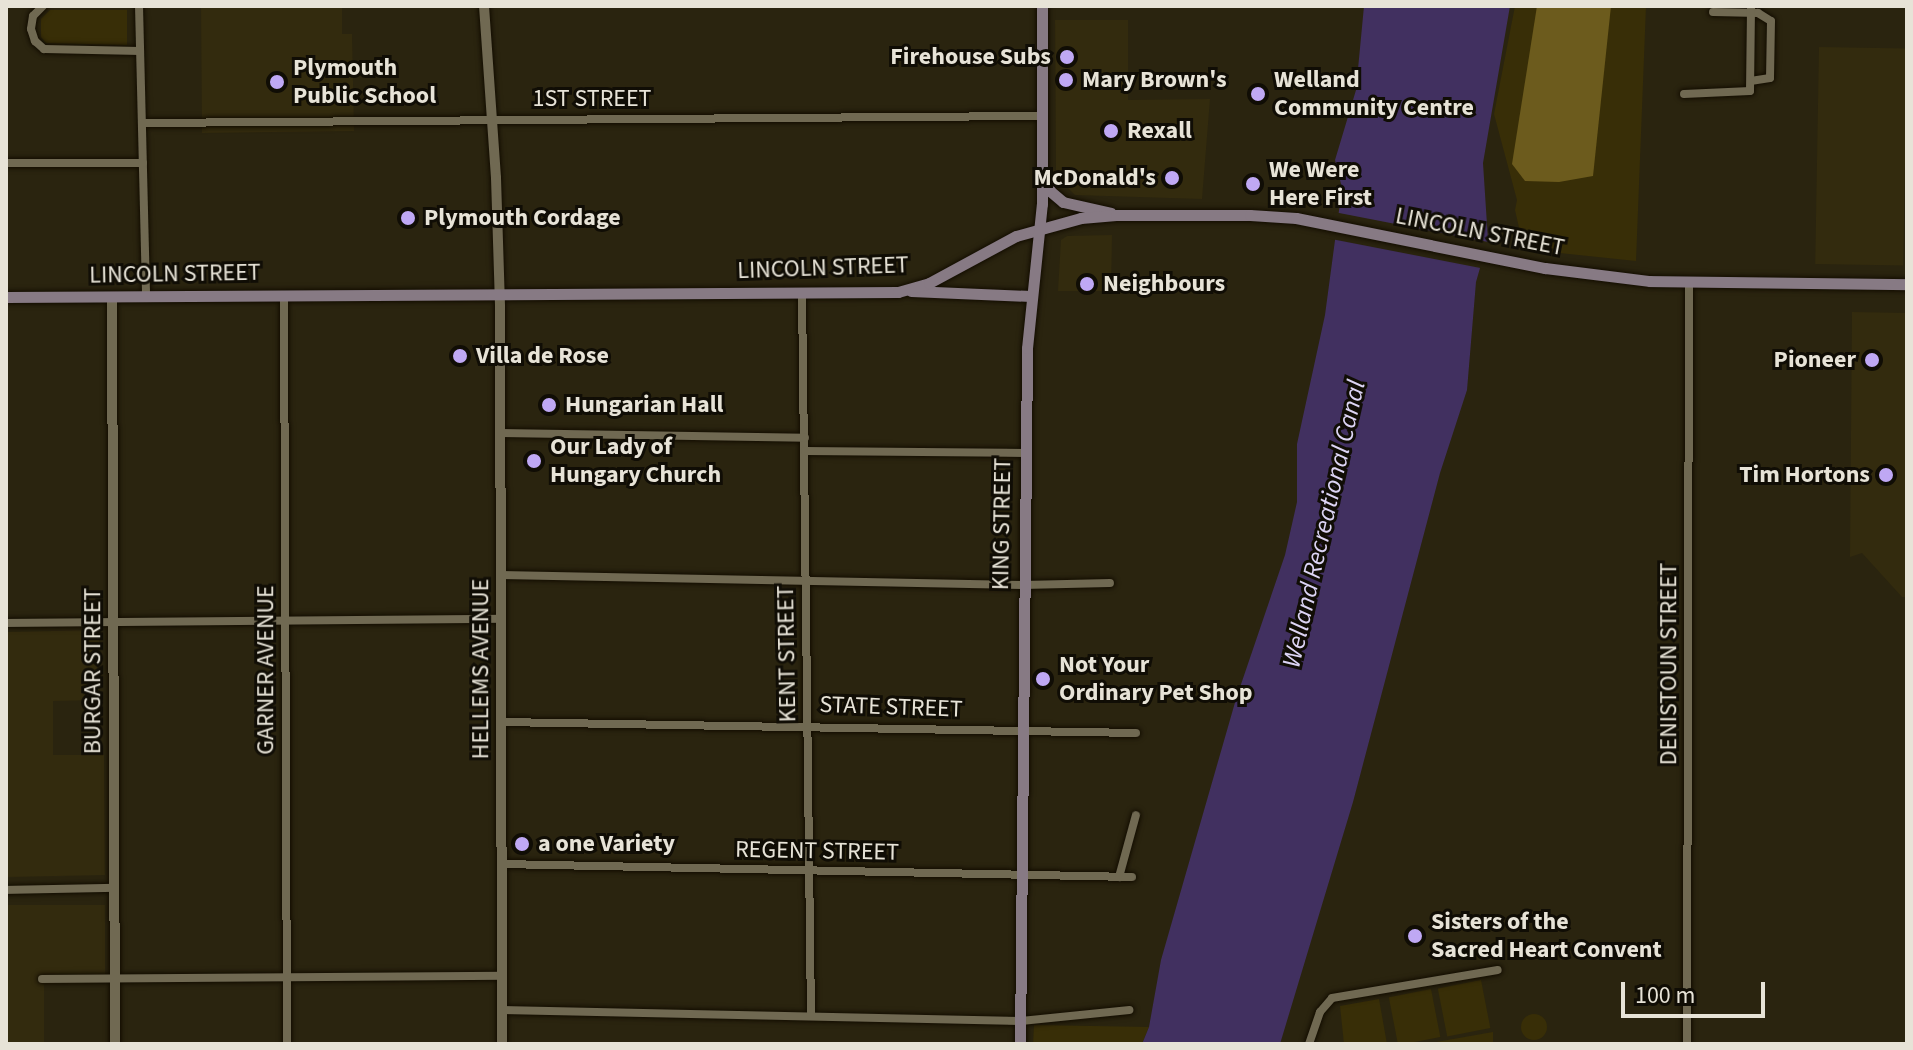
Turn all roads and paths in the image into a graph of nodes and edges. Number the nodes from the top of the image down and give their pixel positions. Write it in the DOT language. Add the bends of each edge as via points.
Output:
graph roads {
  1 [pos="43,6"];
  2 [pos="139,6"];
  3 [pos="484,6"];
  4 [pos="1042,6"];
  5 [pos="1751,9"];
  6 [pos="1713,12"];
  7 [pos="140,51"];
  8 [pos="1752,81"];
  9 [pos="1684,94"];
  10 [pos="1042,116"];
  11 [pos="492,120"];
  12 [pos="142,123"];
  13 [pos="6,163"];
  14 [pos="143,163"];
  15 [pos="1042,171"];
  16 [pos="1116,215"];
  17 [pos="1039,229"];
  18 [pos="1689,283"];
  19 [pos="1907,284"];
  20 [pos="910,291"];
  21 [pos="802,292"];
  22 [pos="500,294"];
  23 [pos="284,295"];
  24 [pos="146,296"];
  25 [pos="1031,296"];
  26 [pos="6,297"];
  27 [pos="112,297"];
  28 [pos="501,433"];
  29 [pos="805,438"];
  30 [pos="805,451"];
  31 [pos="1025,453"];
  32 [pos="501,575"];
  33 [pos="806,580"];
  34 [pos="1110,583"];
  35 [pos="1023,585"];
  36 [pos="286,619"];
  37 [pos="501,619"];
  38 [pos="113,622"];
  39 [pos="6,623"];
  40 [pos="501,722"];
  41 [pos="808,725"];
  42 [pos="1022,731"];
  43 [pos="1136,733"];
  44 [pos="1136,815"];
  45 [pos="501,864"];
  46 [pos="809,871"];
  47 [pos="1021,877"];
  48 [pos="1119,877"];
  49 [pos="1132,877"];
  50 [pos="113,888"];
  51 [pos="6,890"];
  52 [pos="1498,970"];
  53 [pos="502,976"];
  54 [pos="287,977"];
  55 [pos="115,978"];
  56 [pos="42,979"];
  57 [pos="502,1010"];
  58 [pos="1129,1010"];
  59 [pos="811,1015"];
  60 [pos="1021,1021"];
  61 [pos="115,1044"];
  62 [pos="287,1044"];
  63 [pos="502,1044"];
  64 [pos="1020,1044"];
  65 [pos="1309,1044"];
  66 [pos="1687,1044"];
  1 -- 7 [label="street" via="34,14 31,29 44,49"];
  2 -- 7 [label="street"];
  3 -- 11 [label="street, HELLEMS AVENUE"];
  4 -- 10 [label="main road, KING STREET"];
  5 -- 6 [label="street"];
  5 -- 8 [label="street"];
  5 -- 8 [label="street" via="1768,17 1772,28 1770,78"];
  7 -- 12 [label="street"];
  8 -- 9 [label="street" via="1746,93"];
  10 -- 11 [label="street, 1ST STREET"];
  10 -- 15 [label="main road, KING STREET"];
  11 -- 12 [label="street, 1ST STREET"];
  11 -- 22 [label="street, HELLEMS AVENUE"];
  12 -- 14 [label="street"];
  13 -- 14 [label="street"];
  14 -- 24 [label="street"];
  15 -- 16 [label="main road" via="1050,191 1063,202"];
  15 -- 17 [label="main road, KING STREET"];
  16 -- 17 [label="main road, LINCOLN STREET"];
  16 -- 18 [label="main road, LINCOLN STREET" via="1250,215 1322,223 1590,275"];
  17 -- 20 [label="main road, LINCOLN STREET"];
  17 -- 25 [label="main road, KING STREET"];
  18 -- 19 [label="main road, LINCOLN STREET"];
  18 -- 66 [label="street, DENISTOUN STREET"];
  20 -- 21 [label="main road, LINCOLN STREET"];
  20 -- 25 [label="main road"];
  21 -- 22 [label="main road, LINCOLN STREET"];
  21 -- 29 [label="street, KENT STREET"];
  22 -- 23 [label="main road, LINCOLN STREET"];
  22 -- 28 [label="street, HELLEMS AVENUE"];
  23 -- 24 [label="main road, LINCOLN STREET"];
  23 -- 36 [label="street, GARNER AVENUE"];
  24 -- 27 [label="main road, LINCOLN STREET"];
  25 -- 31 [label="main road, KING STREET"];
  26 -- 27 [label="main road, LINCOLN STREET"];
  27 -- 38 [label="street, BURGAR STREET"];
  28 -- 29 [label="street"];
  28 -- 32 [label="street, HELLEMS AVENUE"];
  29 -- 30 [label="street, KENT STREET"];
  30 -- 31 [label="street"];
  30 -- 33 [label="street, KENT STREET"];
  31 -- 35 [label="main road, KING STREET"];
  32 -- 33 [label="street"];
  32 -- 37 [label="street, HELLEMS AVENUE"];
  33 -- 35 [label="street"];
  33 -- 41 [label="street, KENT STREET"];
  34 -- 35 [label="street"];
  35 -- 42 [label="main road, KING STREET"];
  36 -- 37 [label="street"];
  36 -- 38 [label="street"];
  36 -- 54 [label="street, GARNER AVENUE"];
  37 -- 40 [label="street, HELLEMS AVENUE"];
  38 -- 39 [label="street"];
  38 -- 50 [label="street, BURGAR STREET"];
  40 -- 41 [label="street, STATE STREET"];
  40 -- 45 [label="street, HELLEMS AVENUE"];
  41 -- 42 [label="street, STATE STREET"];
  41 -- 46 [label="street, KENT STREET"];
  42 -- 43 [label="street, STATE STREET"];
  42 -- 47 [label="main road, KING STREET"];
  44 -- 48 [label="street"];
  45 -- 46 [label="street, REGENT STREET"];
  45 -- 53 [label="street, HELLEMS AVENUE"];
  46 -- 47 [label="street, REGENT STREET"];
  46 -- 59 [label="street, KENT STREET"];
  47 -- 48 [label="street, REGENT STREET"];
  47 -- 60 [label="main road, KING STREET"];
  48 -- 49 [label="street, REGENT STREET"];
  50 -- 51 [label="street"];
  50 -- 55 [label="street, BURGAR STREET"];
  52 -- 65 [label="street" via="1332,998 1320,1012"];
  53 -- 54 [label="street"];
  53 -- 57 [label="street, HELLEMS AVENUE"];
  54 -- 55 [label="street"];
  54 -- 62 [label="street, GARNER AVENUE"];
  55 -- 56 [label="street"];
  55 -- 61 [label="street, BURGAR STREET"];
  57 -- 59 [label="street"];
  57 -- 63 [label="street, HELLEMS AVENUE"];
  58 -- 60 [label="street"];
  59 -- 60 [label="street"];
  60 -- 64 [label="main road, KING STREET"];
}
